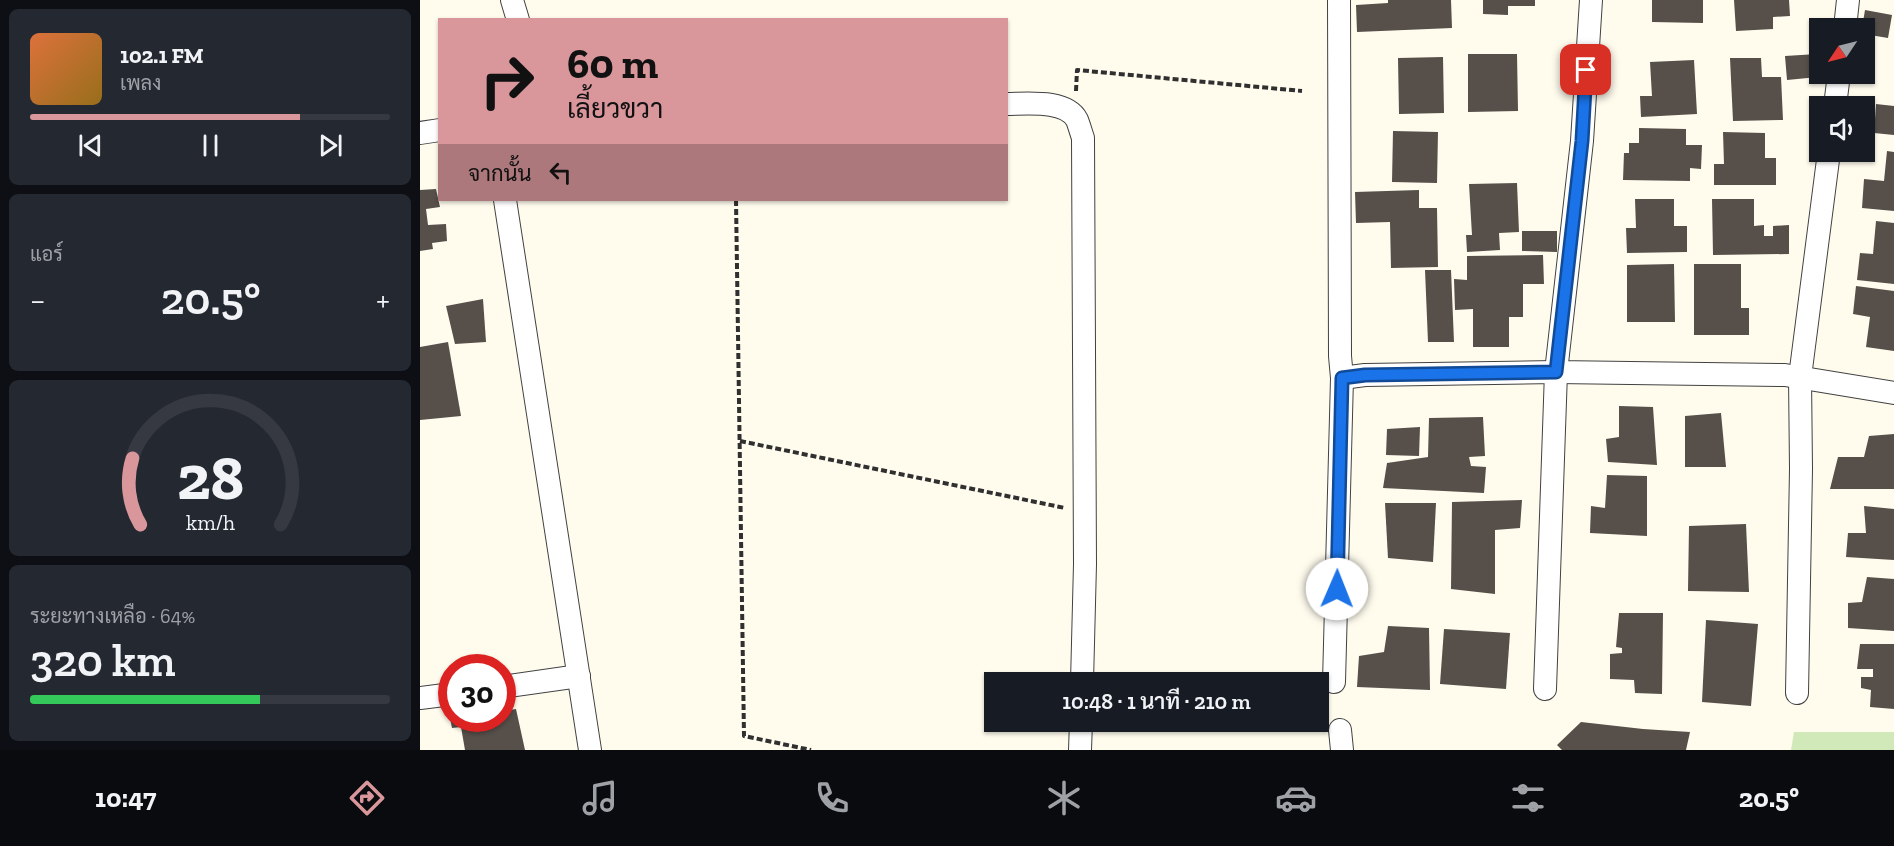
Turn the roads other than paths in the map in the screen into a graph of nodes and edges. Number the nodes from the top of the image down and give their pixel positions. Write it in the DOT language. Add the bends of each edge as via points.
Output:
graph roads {
  1 [pos="512,0"];
  2 [pos="1339,0"];
  3 [pos="1591,0"];
  4 [pos="1848,0"];
  5 [pos="517,18"];
  6 [pos="1846,18"];
  7 [pos="1008,104"];
  8 [pos="438,130"];
  9 [pos="420,133"];
  10 [pos="1828,162"];
  11 [pos="506,201"];
  12 [pos="1556,372"];
  13 [pos="1800,377"];
  14 [pos="1342,378"];
  15 [pos="1894,393"];
  16 [pos="1082,672"];
  17 [pos="579,676"];
  18 [pos="1334,682"];
  19 [pos="516,685"];
  20 [pos="1545,689"];
  21 [pos="1797,693"];
  22 [pos="438,696"];
  23 [pos="420,698"];
  24 [pos="1081,732"];
  25 [pos="590,750"];
  26 [pos="1080,750"];
  1 -- 5 [label="street"];
  2 -- 14 [label="street"];
  3 -- 12 [label="street" via="1582,141"];
  4 -- 6 [label="street"];
  7 -- 16 [label="street" via="1042,103 1066,109 1076,118 1083,138"];
  8 -- 9 [label="street"];
  10 -- 13 [label="street"];
  11 -- 17 [label="street"];
  12 -- 13 [label="street"];
  12 -- 14 [label="street"];
  12 -- 20 [label="street"];
  13 -- 15 [label="street"];
  13 -- 21 [label="street"];
  14 -- 18 [label="street"];
  17 -- 19 [label="street"];
  17 -- 25 [label="street"];
  22 -- 23 [label="street"];
  24 -- 26 [label="street"];
}
